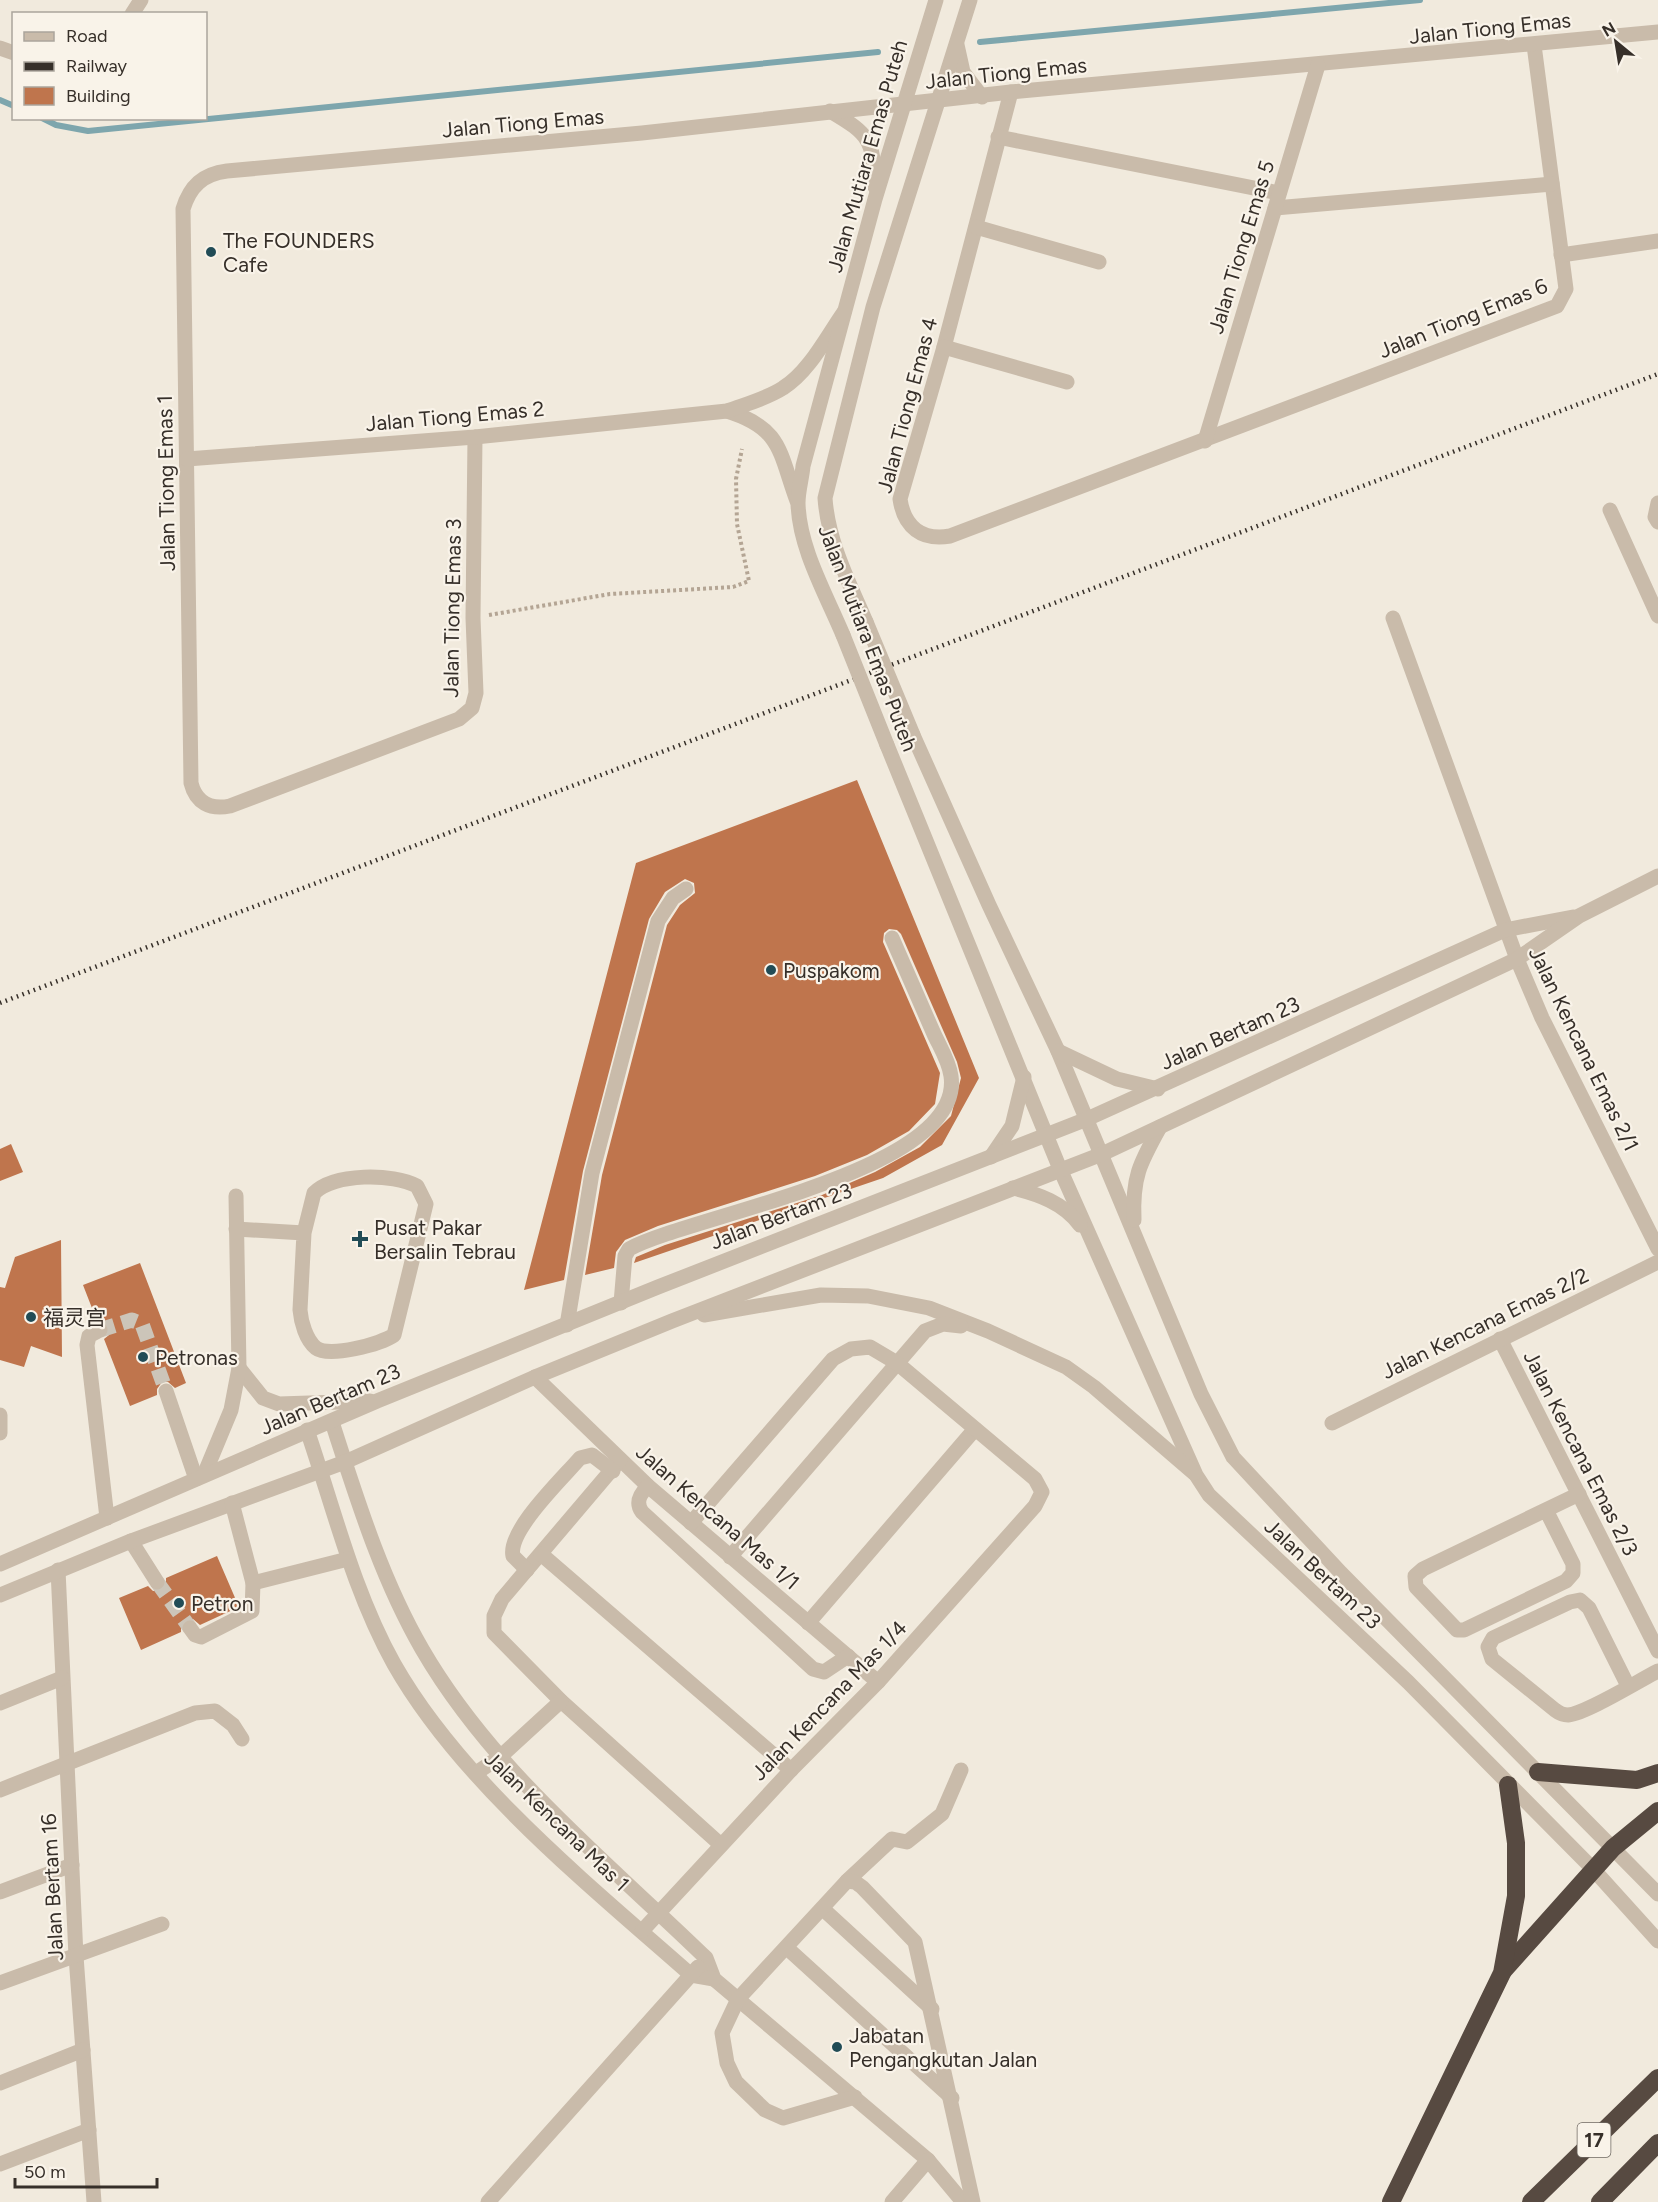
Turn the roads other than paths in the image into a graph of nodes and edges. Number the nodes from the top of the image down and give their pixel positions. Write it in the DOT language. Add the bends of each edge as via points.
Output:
graph roads {
  1 [pos="936,0"];
  2 [pos="970,0"];
  3 [pos="1658,32"];
  4 [pos="956,42"];
  5 [pos="1534,45"];
  6 [pos="1318,65"];
  7 [pos="1011,92"];
  8 [pos="982,97"];
  9 [pos="937,101"];
  10 [pos="903,105"];
  11 [pos="830,111"];
  12 [pos="998,137"];
  13 [pos="216,172"];
  14 [pos="1552,184"];
  15 [pos="1279,193"];
  16 [pos="875,199"];
  17 [pos="1275,208"];
  18 [pos="975,227"];
  19 [pos="1658,241"];
  20 [pos="1561,255"];
  21 [pos="1099,262"];
  22 [pos="844,312"];
  23 [pos="944,347"];
  24 [pos="1067,382"];
  25 [pos="727,411"];
  26 [pos="476,436"];
  27 [pos="1205,441"];
  28 [pos="187,459"];
  29 [pos="798,502"];
  30 [pos="1658,503"];
  31 [pos="1610,510"];
  32 [pos="1658,522"];
  33 [pos="1658,616"];
  34 [pos="1393,618"];
  35 [pos="205,804"];
  36 [pos="1658,876"];
  37 [pos="686,889"];
  38 [pos="1579,916"];
  39 [pos="1505,930"];
  40 [pos="892,938"];
  41 [pos="1517,959"];
  42 [pos="1058,1051"];
  43 [pos="1024,1077"];
  44 [pos="1158,1089"];
  45 [pos="1087,1119"];
  46 [pos="1160,1127"];
  47 [pos="1047,1136"];
  48 [pos="1102,1154"];
  49 [pos="991,1157"];
  50 [pos="1060,1169"];
  51 [pos="1013,1188"];
  52 [pos="236,1196"];
  53 [pos="236,1229"];
  54 [pos="1135,1232"];
  55 [pos="304,1233"];
  56 [pos="1095,1247"];
  57 [pos="1658,1249"];
  58 [pos="1658,1262"];
  59 [pos="621,1303"];
  60 [pos="672,1321"];
  61 [pos="567,1325"];
  62 [pos="100,1330"];
  63 [pos="988,1331"];
  64 [pos="1500,1339"];
  65 [pos="897,1363"];
  66 [pos="239,1368"];
  67 [pos="535,1377"];
  68 [pos="166,1391"];
  69 [pos="377,1401"];
  70 [pos="0,1415"];
  71 [pos="332,1422"];
  72 [pos="1332,1423"];
  73 [pos="975,1429"];
  74 [pos="307,1430"];
  75 [pos="0,1432"];
  76 [pos="345,1462"];
  77 [pos="616,1466"];
  78 [pos="321,1470"];
  79 [pos="1196,1475"];
  80 [pos="200,1477"];
  81 [pos="648,1486"];
  82 [pos="1579,1494"];
  83 [pos="232,1503"];
  84 [pos="1546,1510"];
  85 [pos="108,1518"];
  86 [pos="691,1523"];
  87 [pos="131,1540"];
  88 [pos="541,1554"];
  89 [pos="730,1557"];
  90 [pos="348,1559"];
  91 [pos="0,1564"];
  92 [pos="58,1570"];
  93 [pos="527,1570"];
  94 [pos="157,1582"];
  95 [pos="253,1583"];
  96 [pos="0,1595"];
  97 [pos="808,1623"];
  98 [pos="190,1628"];
  99 [pos="1658,1651"];
  100 [pos="848,1656"];
  101 [pos="1658,1671"];
  102 [pos="62,1678"];
  103 [pos="878,1682"];
  104 [pos="1628,1686"];
  105 [pos="561,1701"];
  106 [pos="0,1703"];
  107 [pos="242,1740"];
  108 [pos="500,1757"];
  109 [pos="66,1764"];
  110 [pos="791,1770"];
  111 [pos="962,1770"];
  112 [pos="1538,1772"];
  113 [pos="476,1773"];
  114 [pos="1658,1773"];
  115 [pos="1508,1785"];
  116 [pos="0,1790"];
  117 [pos="1658,1811"];
  118 [pos="721,1845"];
  119 [pos="1613,1848"];
  120 [pos="72,1865"];
  121 [pos="1593,1869"];
  122 [pos="847,1881"];
  123 [pos="0,1892"];
  124 [pos="1658,1894"];
  125 [pos="823,1909"];
  126 [pos="660,1913"];
  127 [pos="162,1924"];
  128 [pos="642,1931"];
  129 [pos="1658,1941"];
  130 [pos="787,1948"];
  131 [pos="76,1956"];
  132 [pos="706,1958"];
  133 [pos="1502,1973"];
  134 [pos="690,1975"];
  135 [pos="714,1979"];
  136 [pos="0,1983"];
  137 [pos="738,1999"];
  138 [pos="932,2009"];
  139 [pos="83,2050"];
  140 [pos="1658,2078"];
  141 [pos="0,2083"];
  142 [pos="855,2097"];
  143 [pos="952,2098"];
  144 [pos="89,2130"];
  145 [pos="1658,2143"];
  146 [pos="928,2160"];
  147 [pos="0,2164"];
  148 [pos="900,2198"];
  149 [pos="94,2202"];
  150 [pos="488,2202"];
  151 [pos="963,2202"];
  152 [pos="973,2202"];
  153 [pos="1391,2202"];
  154 [pos="1531,2202"];
  155 [pos="1600,2202"];
  1 -- 10 [label="street, Jalan Mutiara Emas Puteh"];
  2 -- 4 [label="street, Jalan Mutiara Emas Puteh"];
  3 -- 5 [label="street, Jalan Tiong Emas"];
  4 -- 8 [label="street" via="963,72"];
  4 -- 9 [label="street, Jalan Mutiara Emas Puteh"];
  5 -- 6 [label="street, Jalan Tiong Emas"];
  5 -- 14 [label="street, Jalan Tiong Emas 6"];
  6 -- 7 [label="street, Jalan Tiong Emas"];
  6 -- 15 [label="street, Jalan Tiong Emas 5"];
  7 -- 8 [label="street, Jalan Tiong Emas"];
  7 -- 12 [label="street, Jalan Tiong Emas 4"];
  8 -- 9 [label="street, Jalan Tiong Emas"];
  9 -- 10 [label="street, Jalan Tiong Emas"];
  9 -- 42 [label="street, Jalan Mutiara Emas Puteh, bridge" via="873,307 825,498 827,520 832,541 914,735"];
  10 -- 11 [label="street, Jalan Tiong Emas"];
  10 -- 16 [label="street, Jalan Mutiara Emas Puteh"];
  11 -- 13 [label="street, Jalan Tiong Emas" via="642,133"];
  11 -- 16 [label="street" via="860,128 868,140"];
  12 -- 15 [label="street"];
  12 -- 18 [label="street, Jalan Tiong Emas 4"];
  13 -- 28 [label="street, Jalan Tiong Emas 1" via="197,183 183,209"];
  14 -- 17 [label="street"];
  14 -- 20 [label="street, Jalan Tiong Emas 6"];
  15 -- 17 [label="street, Jalan Tiong Emas 5"];
  16 -- 22 [label="street, Jalan Mutiara Emas Puteh"];
  17 -- 27 [label="street, Jalan Tiong Emas 5"];
  18 -- 21 [label="street"];
  18 -- 23 [label="street, Jalan Tiong Emas 4"];
  19 -- 20 [label="street"];
  20 -- 27 [label="street, Jalan Tiong Emas 6" via="1566,289 1557,306"];
  22 -- 25 [label="street, Jalan Tiong Emas 2" via="804,369 785,387"];
  22 -- 29 [label="street, Jalan Mutiara Emas Puteh" via="803,466"];
  23 -- 24 [label="street"];
  23 -- 27 [label="street, Jalan Tiong Emas 4" via="900,499 905,520 923,535 950,536"];
  25 -- 26 [label="street, Jalan Tiong Emas 2"];
  25 -- 29 [label="street, Jalan Tiong Emas 2" via="750,418 765,428 778,446"];
  26 -- 28 [label="street, Jalan Tiong Emas 2"];
  26 -- 35 [label="street, Jalan Tiong Emas 3" via="476,693 472,708 459,719 230,806"];
  28 -- 35 [label="street, Jalan Tiong Emas 1" via="191,783"];
  29 -- 43 [label="street, Jalan Mutiara Emas Puteh, bridge" via="809,552"];
  30 -- 32 [label="street"];
  31 -- 33 [label="street"];
  34 -- 39 [label="street, Jalan Kencana Emas 2/1"];
  36 -- 38 [label="street, Jalan Bertam 23"];
  37 -- 61 [label="street" via="673,898 658,921 592,1173"];
  38 -- 39 [label="street, Jalan Bertam 23"];
  38 -- 41 [label="street, Jalan Bertam 23"];
  39 -- 41 [label="street, Jalan Kencana Emas 2/1"];
  39 -- 44 [label="street, Jalan Bertam 23"];
  40 -- 59 [label="street" via="948,1064 951,1088 940,1113 914,1140 864,1168 629,1249 622,1275"];
  41 -- 46 [label="street, Jalan Bertam 23"];
  41 -- 57 [label="street, Jalan Kencana Emas 2/1" via="1542,1018"];
  42 -- 44 [label="street" via="1117,1079"];
  42 -- 45 [label="street, Jalan Mutiara Emas Puteh"];
  43 -- 47 [label="street, Jalan Mutiara Emas Puteh"];
  43 -- 49 [label="street" via="1012,1126"];
  44 -- 45 [label="street, Jalan Bertam 23"];
  45 -- 47 [label="street, Jalan Bertam 23"];
  45 -- 48 [label="street, Jalan Mutiara Emas Puteh"];
  46 -- 48 [label="street, Jalan Bertam 23"];
  46 -- 54 [label="street" via="1138,1166 1133,1194"];
  47 -- 49 [label="street, Jalan Bertam 23"];
  47 -- 50 [label="street, Jalan Mutiara Emas Puteh"];
  48 -- 50 [label="street, Jalan Bertam 23"];
  48 -- 54 [label="street, Jalan Bertam 23"];
  49 -- 59 [label="street, Jalan Bertam 23"];
  50 -- 51 [label="street, Jalan Bertam 23"];
  50 -- 56 [label="street, Jalan Bertam 23"];
  51 -- 56 [label="street" via="1040,1195 1072,1214"];
  51 -- 60 [label="street, Jalan Bertam 23"];
  52 -- 53 [label="street"];
  53 -- 55 [label="street"];
  53 -- 66 [label="street"];
  54 -- 112 [label="street, Jalan Bertam 23" via="1201,1394 1233,1457 1341,1573"];
  55 -- 55 [label="street" via="300,1310 311,1343 330,1352 365,1346 394,1335 426,1204 417,1186 386,1178 333,1181 314,1193"];
  56 -- 79 [label="street, Jalan Bertam 23"];
  58 -- 64 [label="street, Jalan Kencana Emas 2/2"];
  59 -- 61 [label="street, Jalan Bertam 23"];
  60 -- 63 [label="street" via="821,1295 867,1296 929,1308"];
  60 -- 67 [label="street, Jalan Bertam 23"];
  61 -- 69 [label="street, Jalan Bertam 23"];
  62 -- 85 [label="street" via="89,1336 87,1345"];
  63 -- 65 [label="street" via="934,1326"];
  63 -- 79 [label="street" via="1066,1367"];
  64 -- 72 [label="street, Jalan Kencana Emas 2/2"];
  64 -- 82 [label="street, Jalan Kencana Emas 2/3"];
  65 -- 73 [label="street"];
  65 -- 86 [label="street" via="870,1347 851,1349 833,1359"];
  65 -- 89 [label="street"];
  66 -- 69 [label="street" via="263,1398 279,1404"];
  66 -- 80 [label="street" via="231,1410"];
  67 -- 76 [label="street, Jalan Bertam 23"];
  67 -- 77 [label="street, Jalan Kencana Mas 1/1"];
  68 -- 80 [label="street"];
  69 -- 71 [label="street, Jalan Bertam 23"];
  70 -- 75 [label="street"];
  71 -- 74 [label="street, Jalan Bertam 23"];
  71 -- 76 [label="street, Jalan Kencana Mas 1"];
  73 -- 97 [label="street"];
  73 -- 103 [label="street, Jalan Kencana Mas 1/4" via="1035,1479 1042,1492 1035,1506"];
  74 -- 78 [label="street, Jalan Kencana Mas 1"];
  74 -- 80 [label="street, Jalan Bertam 23"];
  76 -- 78 [label="street, Jalan Bertam 23"];
  76 -- 108 [label="street, Jalan Kencana Mas 1" via="406,1619 442,1682"];
  77 -- 81 [label="street, Jalan Kencana Mas 1/1"];
  77 -- 88 [label="street"];
  77 -- 93 [label="street" via="592,1455 580,1458 513,1541 513,1556"];
  78 -- 83 [label="street, Jalan Bertam 23"];
  78 -- 90 [label="street, Jalan Kencana Mas 1"];
  79 -- 115 [label="street, Jalan Bertam 23" via="1209,1495 1408,1682"];
  80 -- 85 [label="street, Jalan Bertam 23"];
  81 -- 86 [label="street, Jalan Kencana Mas 1/1"];
  81 -- 100 [label="street" via="639,1497 642,1512 813,1669 824,1672"];
  82 -- 84 [label="street"];
  82 -- 99 [label="street, Jalan Kencana Emas 2/3"];
  83 -- 87 [label="street, Jalan Bertam 23"];
  83 -- 95 [label="street"];
  84 -- 84 [label="street" via="1423,1569 1415,1576 1416,1587 1457,1630 1464,1630 1566,1581 1573,1573 1573,1564"];
  85 -- 91 [label="street, Jalan Bertam 23"];
  86 -- 89 [label="street, Jalan Kencana Mas 1/1"];
  87 -- 92 [label="street, Jalan Bertam 23"];
  87 -- 94 [label="street"];
  88 -- 93 [label="street"];
  88 -- 110 [label="street"];
  89 -- 97 [label="street, Jalan Kencana Mas 1/1"];
  90 -- 95 [label="street"];
  90 -- 113 [label="street, Jalan Kencana Mas 1" via="374,1624 415,1699"];
  92 -- 96 [label="street, Jalan Bertam 23"];
  92 -- 102 [label="street, Jalan Bertam 16"];
  93 -- 105 [label="street" via="502,1599 494,1616 494,1633"];
  95 -- 98 [label="street" via="252,1611 248,1616 201,1637"];
  97 -- 100 [label="street, Jalan Kencana Mas 1/1"];
  100 -- 103 [label="street, Jalan Kencana Mas 1/1"];
  101 -- 104 [label="street"];
  102 -- 106 [label="street"];
  102 -- 109 [label="street, Jalan Bertam 16"];
  103 -- 110 [label="street, Jalan Kencana Mas 1/4"];
  104 -- 104 [label="street" via="1565,1715 1492,1659 1488,1647 1493,1638 1580,1600 1588,1608"];
  105 -- 108 [label="street"];
  105 -- 118 [label="street"];
  107 -- 109 [label="street" via="215,1711 195,1713"];
  108 -- 113 [label="street"];
  108 -- 126 [label="street, Jalan Kencana Mas 1"];
  109 -- 116 [label="street"];
  109 -- 120 [label="street, Jalan Bertam 16"];
  110 -- 118 [label="street, Jalan Kencana Mas 1/4"];
  111 -- 122 [label="street" via="942,1814 907,1842 892,1839"];
  112 -- 114 [label="highway" via="1637,1780"];
  112 -- 119 [label="street, Jalan Bertam 23"];
  113 -- 128 [label="street, Jalan Kencana Mas 1" via="503,1804"];
  115 -- 121 [label="street, Jalan Bertam 23"];
  115 -- 133 [label="highway" via="1516,1843 1516,1896"];
  117 -- 119 [label="highway"];
  118 -- 126 [label="street, Jalan Kencana Mas 1/4"];
  119 -- 121 [label="highway"];
  119 -- 124 [label="street, Jalan Bertam 23"];
  120 -- 123 [label="street"];
  120 -- 131 [label="street, Jalan Bertam 16"];
  121 -- 129 [label="street, Jalan Bertam 23"];
  121 -- 133 [label="highway"];
  122 -- 125 [label="street"];
  122 -- 138 [label="street" via="862,1887 915,1942"];
  125 -- 130 [label="street"];
  125 -- 138 [label="street"];
  126 -- 128 [label="street, Jalan Kencana Mas 1/4"];
  126 -- 132 [label="street, Jalan Kencana Mas 1"];
  127 -- 131 [label="street"];
  128 -- 134 [label="street, Jalan Kencana Mas 1"];
  130 -- 137 [label="street"];
  130 -- 143 [label="street"];
  131 -- 136 [label="street"];
  131 -- 139 [label="street, Jalan Bertam 16"];
  132 -- 134 [label="street"];
  132 -- 135 [label="street, Jalan Kencana Mas 1"];
  133 -- 153 [label="highway"];
  134 -- 135 [label="street"];
  134 -- 150 [label="street"];
  135 -- 137 [label="street, Jalan Kencana Mas 1"];
  137 -- 142 [label="street, Jalan Kencana Mas 1"];
  137 -- 142 [label="street" via="722,2033 727,2063 736,2082 765,2110 783,2118"];
  138 -- 143 [label="street"];
  139 -- 141 [label="street"];
  139 -- 144 [label="street, Jalan Bertam 16"];
  140 -- 154 [label="highway, 17"];
  142 -- 146 [label="street, Jalan Kencana Mas 1"];
  143 -- 152 [label="street"];
  144 -- 147 [label="street"];
  144 -- 149 [label="street, Jalan Bertam 16"];
  145 -- 155 [label="highway, 17"];
  146 -- 148 [label="street"];
  146 -- 151 [label="street, Jalan Kencana Mas 1"];
}
